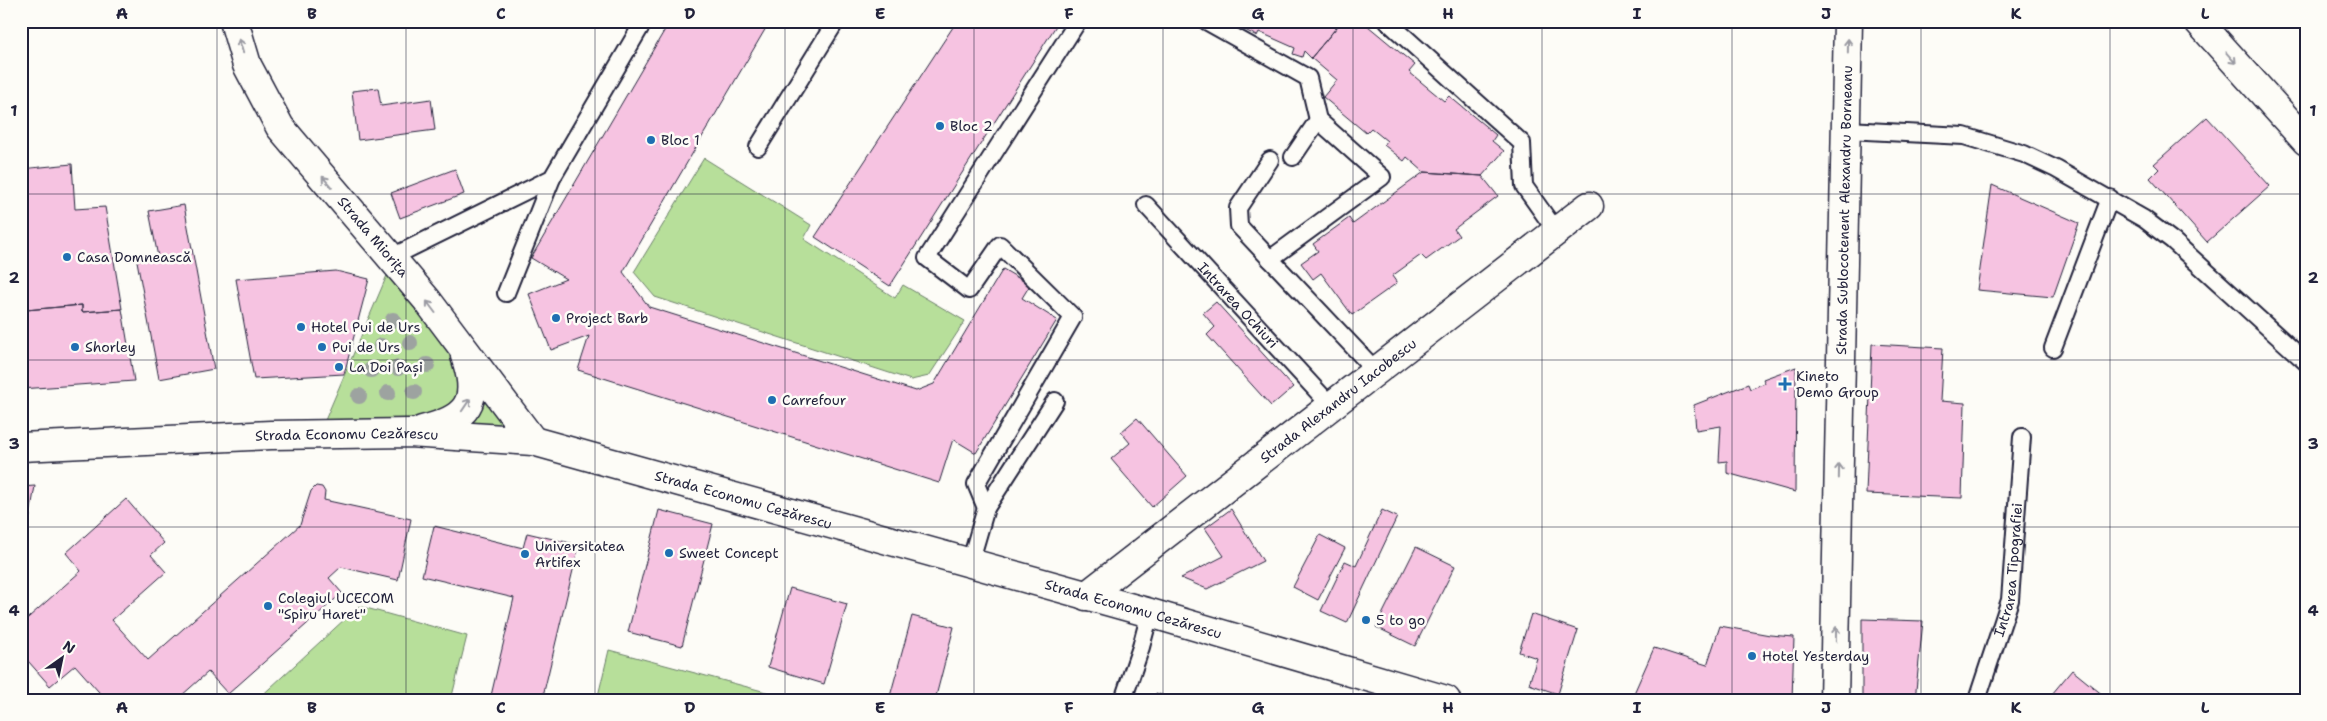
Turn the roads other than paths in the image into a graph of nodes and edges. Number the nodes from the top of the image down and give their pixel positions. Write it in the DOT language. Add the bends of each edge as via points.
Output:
graph roads {
  1 [pos="234,21"];
  2 [pos="644,21"];
  3 [pos="836,21"];
  4 [pos="1078,21"];
  5 [pos="1206,21"];
  6 [pos="1388,21"];
  7 [pos="1848,21"];
  8 [pos="2198,21"];
  9 [pos="1318,120"];
  10 [pos="1847,130"];
  11 [pos="2306,141"];
  12 [pos="758,147"];
  13 [pos="1292,157"];
  14 [pos="1270,160"];
  15 [pos="552,178"];
  16 [pos="2110,198"];
  17 [pos="1146,205"];
  18 [pos="1589,206"];
  19 [pos="1556,231"];
  20 [pos="390,258"];
  21 [pos="1270,259"];
  22 [pos="506,293"];
  23 [pos="461,346"];
  24 [pos="2053,348"];
  25 [pos="2306,362"];
  26 [pos="1376,371"];
  27 [pos="1055,401"];
  28 [pos="1331,406"];
  29 [pos="409,433"];
  30 [pos="2022,437"];
  31 [pos="533,441"];
  32 [pos="21,447"];
  33 [pos="986,508"];
  34 [pos="970,563"];
  35 [pos="1086,596"];
  36 [pos="1150,613"];
  37 [pos="1435,698"];
  38 [pos="1123,700"];
  39 [pos="1834,700"];
  40 [pos="1977,700"];
  20 -- 1 [label="street, Strada Miorița, one-way" via="280,127 247,65"];
  2 -- 15 [label="lane"];
  3 -- 12 [label="lane"];
  4 -- 33 [label="lane" via="927,258 970,290 1000,246 1073,317 976,484"];
  5 -- 9 [label="lane" via="1308,78"];
  6 -- 19 [label="lane" via="1522,143 1524,186"];
  10 -- 7 [label="street, Strada Sublocotenent Alexandru Borneanu, one-way"];
  8 -- 11 [label="street, one-way"];
  9 -- 13 [label="lane"];
  9 -- 21 [label="lane" via="1382,177"];
  10 -- 16 [label="lane" via="1964,136 2024,154"];
  39 -- 10 [label="street, Strada Sublocotenent Alexandru Borneanu, one-way"];
  14 -- 21 [label="lane" via="1238,208 1239,226"];
  15 -- 20 [label="lane"];
  15 -- 22 [label="lane"];
  16 -- 24 [label="lane"];
  16 -- 25 [label="lane" via="2173,241"];
  17 -- 28 [label="lane, Intrarea Ochiuri"];
  18 -- 19 [label="street, Strada Alexandru Iacobescu"];
  19 -- 26 [label="street, Strada Alexandru Iacobescu"];
  23 -- 20 [label="street, Strada Miorița, one-way"];
  21 -- 26 [label="lane"];
  29 -- 23 [label="street, one-way" via="446,423 467,407 472,394 472,376"];
  23 -- 31 [label="street, Strada Miorița"];
  26 -- 28 [label="street, Strada Alexandru Iacobescu"];
  27 -- 33 [label="lane"];
  28 -- 35 [label="street, Strada Alexandru Iacobescu"];
  29 -- 31 [label="street, Strada Economu Cezărescu"];
  29 -- 32 [label="street, Strada Economu Cezărescu" via="271,435"];
  30 -- 40 [label="lane, Intrarea Tipografiei" via="2010,600"];
  31 -- 34 [label="street, Strada Economu Cezărescu"];
  33 -- 34 [label="lane"];
  34 -- 35 [label="street, Strada Economu Cezărescu"];
  35 -- 36 [label="street, Strada Economu Cezărescu"];
  36 -- 37 [label="street, Strada Economu Cezărescu"];
  36 -- 38 [label="lane"];
}
